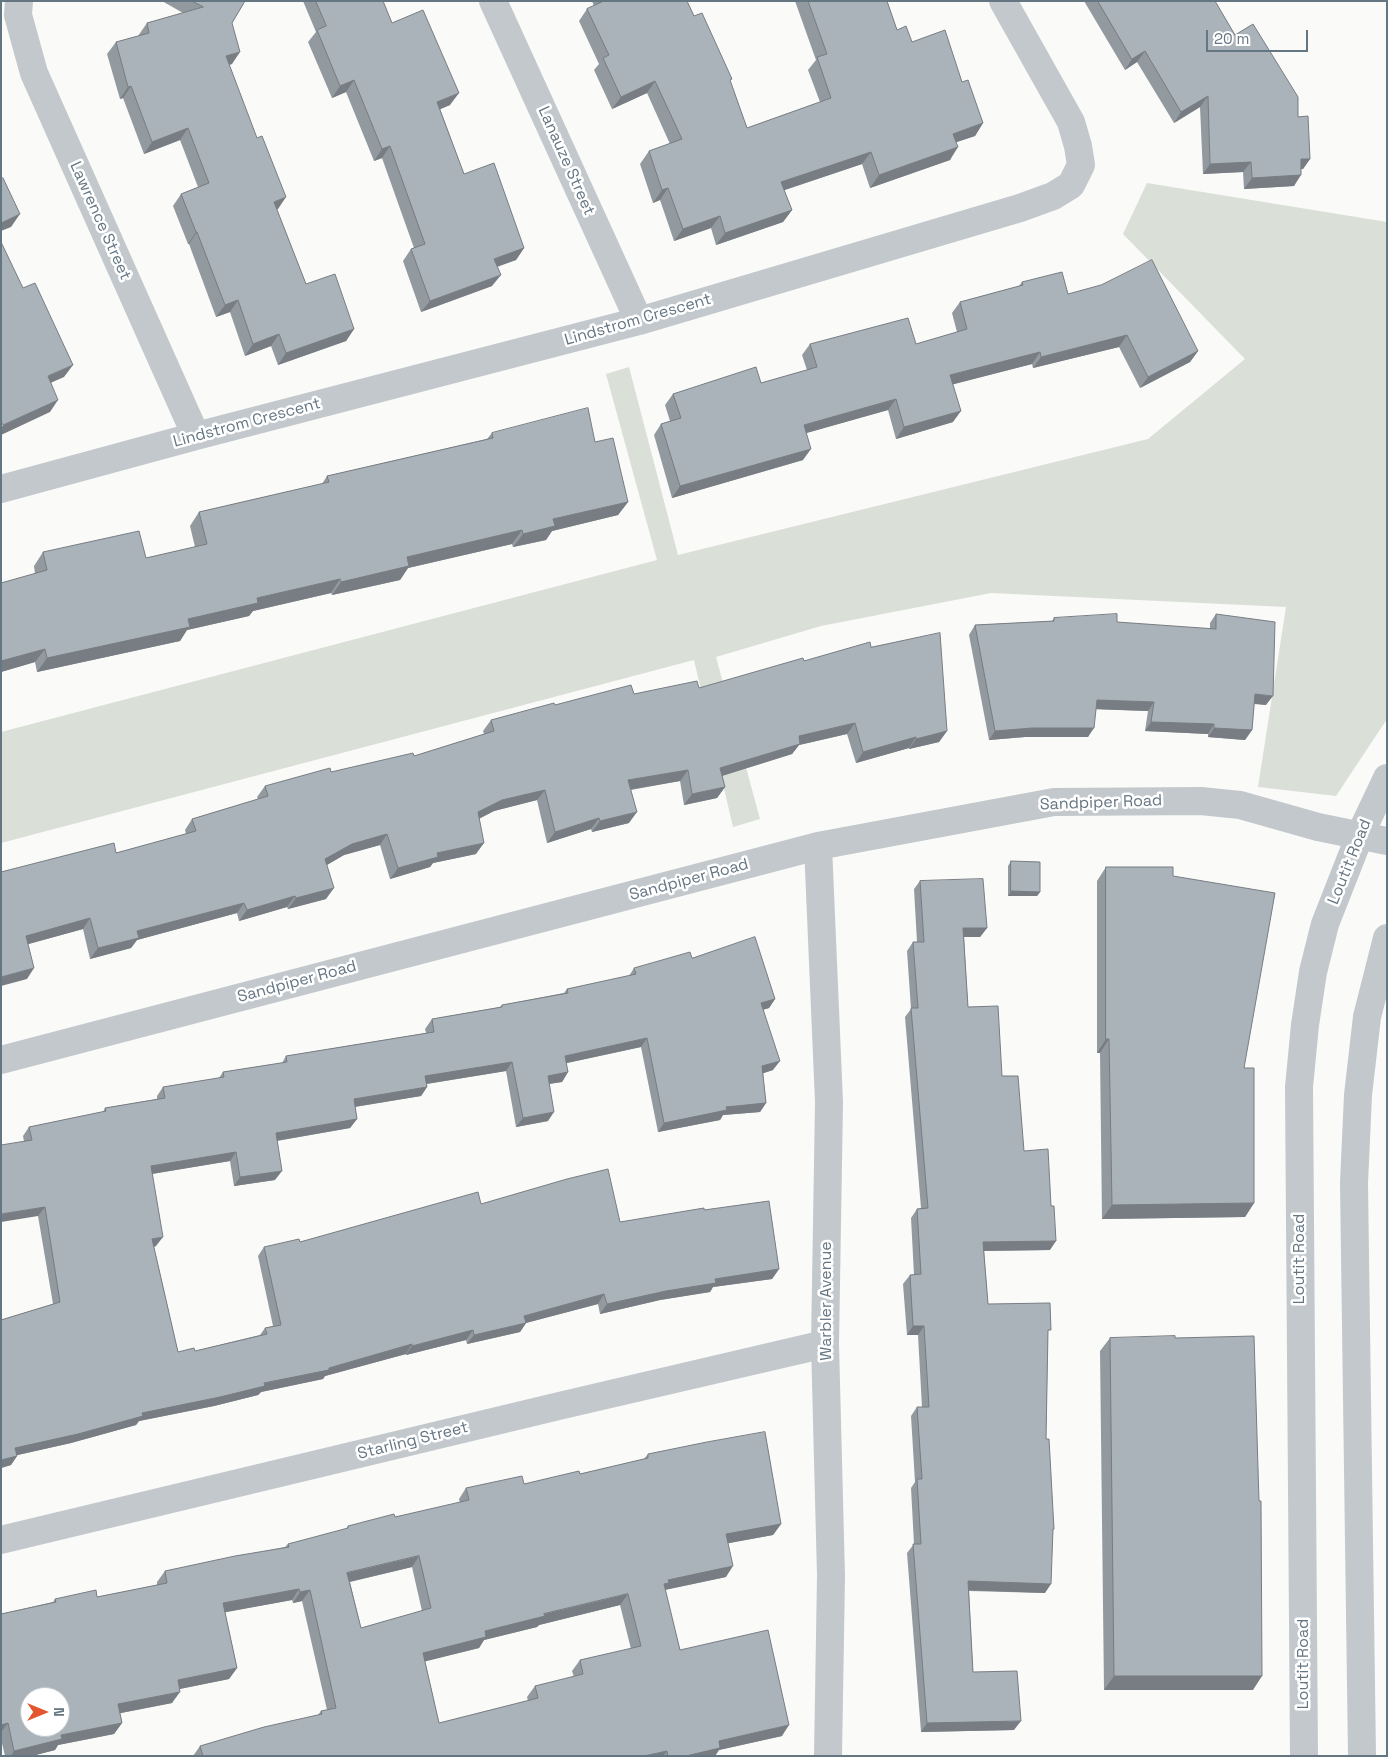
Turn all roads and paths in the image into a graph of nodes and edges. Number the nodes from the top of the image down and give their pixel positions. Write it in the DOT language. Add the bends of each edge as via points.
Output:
graph roads {
  1 [pos="19,1"];
  2 [pos="493,1"];
  3 [pos="1003,1"];
  4 [pos="639,321"];
  5 [pos="196,436"];
  6 [pos="1,489"];
  7 [pos="1387,778"];
  8 [pos="1360,835"];
  9 [pos="1387,841"];
  10 [pos="818,846"];
  11 [pos="1387,938"];
  12 [pos="1,1060"];
  13 [pos="826,1344"];
  14 [pos="1,1540"];
  15 [pos="828,1756"];
  16 [pos="1304,1756"];
  17 [pos="1362,1756"];
  1 -- 5 [label="street, Lawrence Street" via="18,15 34,73"];
  2 -- 4 [label="street, Lanauze Street"];
  3 -- 4 [label="street, Lindstrom Crescent" via="1071,122 1081,165 1071,185 1053,196 1020,208"];
  4 -- 5 [label="street, Lindstrom Crescent"];
  5 -- 6 [label="street, Lindstrom Crescent"];
  7 -- 8 [label="street, Loutit Road"];
  8 -- 9 [label="street, Sandpiper Road"];
  8 -- 10 [label="street, Sandpiper Road" via="1240,805 1201,801 1054,802"];
  8 -- 16 [label="street, Loutit Road" via="1325,924 1313,972 1299,1088"];
  10 -- 12 [label="street, Sandpiper Road"];
  10 -- 13 [label="street, Warbler Avenue" via="829,1102"];
  11 -- 17 [label="street" via="1367,1017 1358,1095 1354,1183"];
  13 -- 14 [label="street, Starling Street"];
  13 -- 15 [label="street, Warbler Avenue" via="831,1576"];
}
